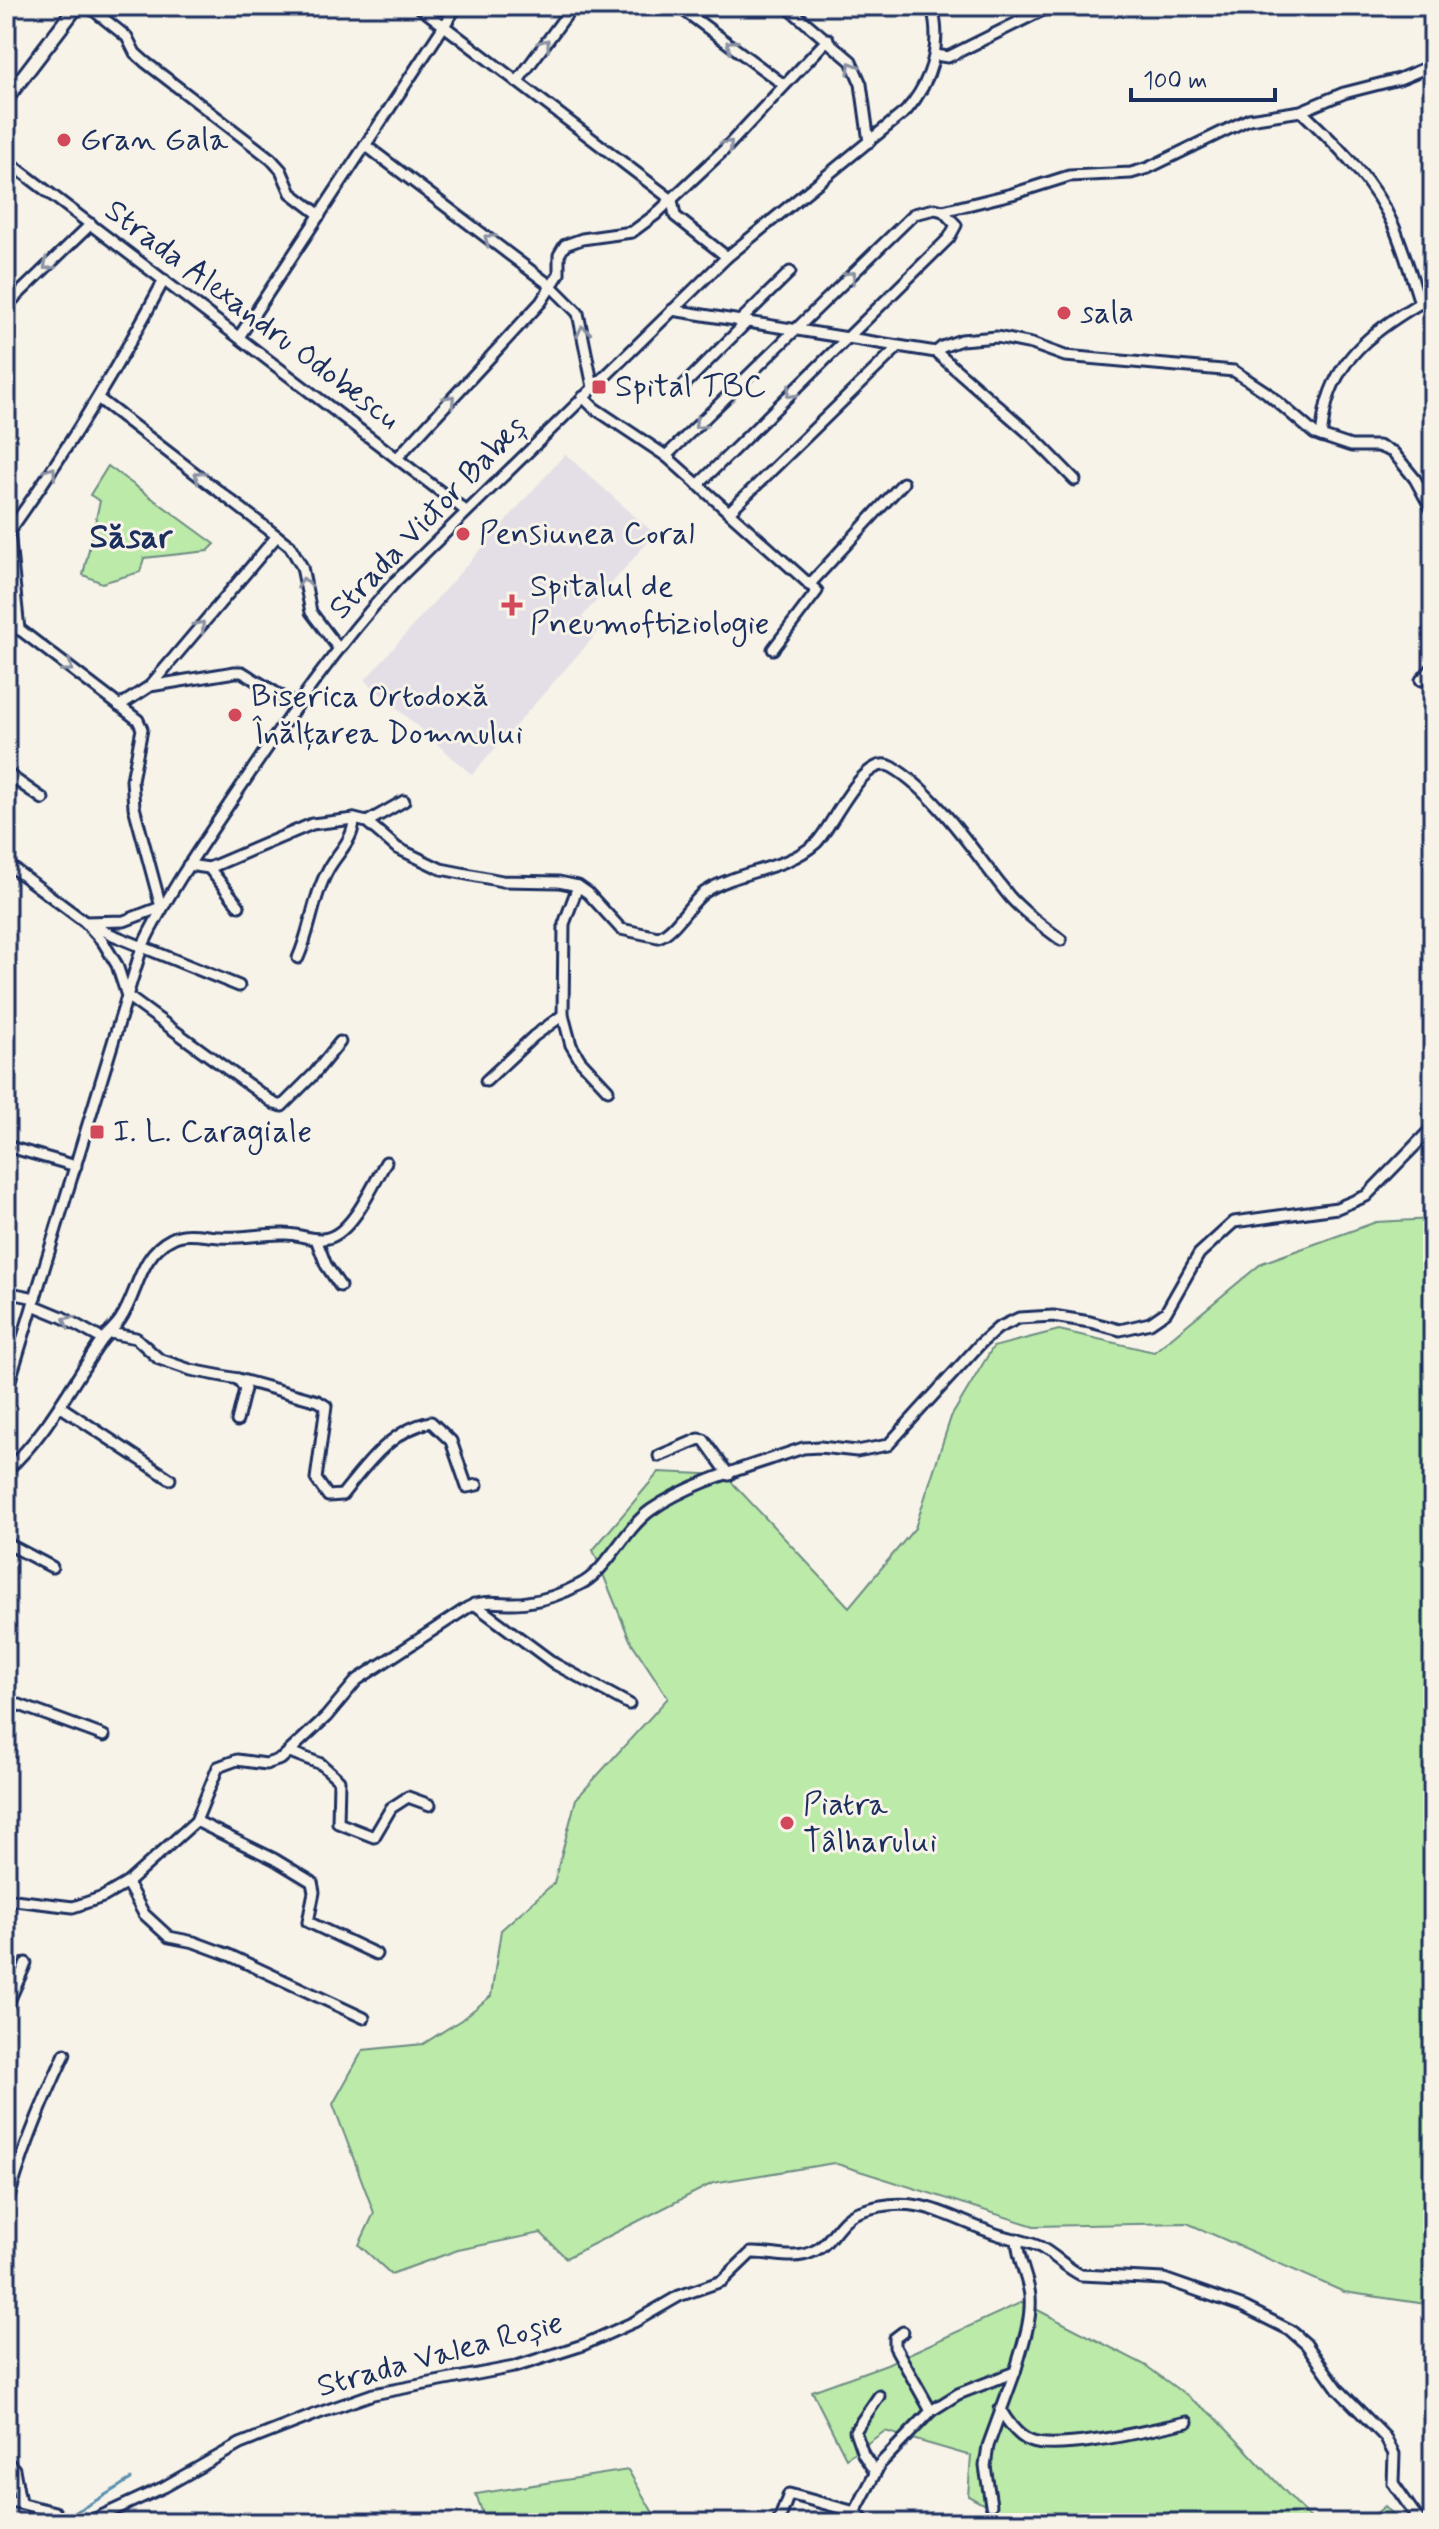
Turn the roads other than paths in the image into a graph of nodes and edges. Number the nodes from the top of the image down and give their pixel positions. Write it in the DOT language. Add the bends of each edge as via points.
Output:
graph roads {
  1 [pos="77,6"];
  2 [pos="88,6"];
  3 [pos="418,6"];
  4 [pos="457,6"];
  5 [pos="573,6"];
  6 [pos="678,6"];
  7 [pos="786,6"];
  8 [pos="932,6"];
  9 [pos="1051,6"];
  10 [pos="1426,6"];
  11 [pos="1433,17"];
  12 [pos="444,26"];
  13 [pos="828,39"];
  14 [pos="935,55"];
  15 [pos="1433,65"];
  16 [pos="517,82"];
  17 [pos="784,85"];
  18 [pos="6,99"];
  19 [pos="1301,111"];
  20 [pos="869,142"];
  21 [pos="365,145"];
  22 [pos="6,160"];
  23 [pos="672,200"];
  24 [pos="943,211"];
  25 [pos="320,215"];
  26 [pos="91,224"];
  27 [pos="727,257"];
  28 [pos="790,272"];
  29 [pos="164,280"];
  30 [pos="551,286"];
  31 [pos="1420,303"];
  32 [pos="1433,305"];
  33 [pos="6,306"];
  34 [pos="672,310"];
  35 [pos="742,323"];
  36 [pos="796,331"];
  37 [pos="239,337"];
  38 [pos="846,338"];
  39 [pos="898,347"];
  40 [pos="936,352"];
  41 [pos="684,385"];
  42 [pos="593,387"];
  43 [pos="583,397"];
  44 [pos="99,399"];
  45 [pos="1321,436"];
  46 [pos="666,456"];
  47 [pos="397,458"];
  48 [pos="1075,480"];
  49 [pos="903,483"];
  50 [pos="698,485"];
  51 [pos="466,511"];
  52 [pos="730,511"];
  53 [pos="1433,512"];
  54 [pos="7,534"];
  55 [pos="277,536"];
  56 [pos="813,588"];
  57 [pos="6,619"];
  58 [pos="19,630"];
  59 [pos="339,649"];
  60 [pos="773,649"];
  61 [pos="1433,667"];
  62 [pos="1421,680"];
  63 [pos="150,686"];
  64 [pos="119,706"];
  65 [pos="297,706"];
  66 [pos="6,773"];
  67 [pos="43,799"];
  68 [pos="404,801"];
  69 [pos="354,819"];
  70 [pos="367,822"];
  71 [pos="6,863"];
  72 [pos="188,865"];
  73 [pos="209,868"];
  74 [pos="578,886"];
  75 [pos="239,906"];
  76 [pos="161,907"];
  77 [pos="85,922"];
  78 [pos="1061,940"];
  79 [pos="142,947"];
  80 [pos="298,958"];
  81 [pos="239,986"];
  82 [pos="127,996"];
  83 [pos="563,1015"];
  84 [pos="340,1042"];
  85 [pos="486,1081"];
  86 [pos="608,1090"];
  87 [pos="1433,1127"];
  88 [pos="6,1146"];
  89 [pos="386,1162"];
  90 [pos="76,1166"];
  91 [pos="316,1239"];
  92 [pos="340,1286"];
  93 [pos="6,1292"];
  94 [pos="34,1301"];
  95 [pos="106,1336"];
  96 [pos="238,1379"];
  97 [pos="6,1393"];
  98 [pos="61,1407"];
  99 [pos="237,1421"];
  100 [pos="659,1456"];
  101 [pos="6,1471"];
  102 [pos="729,1475"];
  103 [pos="170,1479"];
  104 [pos="477,1485"];
  105 [pos="6,1543"];
  106 [pos="52,1567"];
  107 [pos="474,1604"];
  108 [pos="6,1700"];
  109 [pos="629,1704"];
  110 [pos="104,1736"];
  111 [pos="290,1752"];
  112 [pos="430,1805"];
  113 [pos="196,1821"];
  114 [pos="127,1883"];
  115 [pos="6,1899"];
  116 [pos="376,1954"];
  117 [pos="26,1963"];
  118 [pos="6,2008"];
  119 [pos="364,2018"];
  120 [pos="65,2054"];
  121 [pos="6,2208"];
  122 [pos="1017,2239"];
  123 [pos="903,2332"];
  124 [pos="1015,2372"];
  125 [pos="879,2396"];
  126 [pos="1000,2409"];
  127 [pos="931,2411"];
  128 [pos="1187,2422"];
  129 [pos="6,2461"];
  130 [pos="875,2472"];
  131 [pos="6,2500"];
  132 [pos="20,2502"];
  133 [pos="991,2505"];
  134 [pos="855,2512"];
  135 [pos="60,2519"];
  136 [pos="86,2523"];
  137 [pos="778,2523"];
  138 [pos="866,2523"];
  139 [pos="1421,2523"];
  1 -- 18 [label="street"];
  2 -- 25 [label="street" via="127,37 145,62 271,159 291,193"];
  3 -- 12 [label="street"];
  4 -- 12 [label="street"];
  16 -- 5 [label="street, one-way"];
  17 -- 6 [label="street, one-way"];
  7 -- 13 [label="street"];
  8 -- 14 [label="street, Strada Victor Babeș"];
  9 -- 14 [label="street" via="948,57"];
  10 -- 11 [label="street"];
  12 -- 16 [label="street"];
  12 -- 21 [label="street"];
  13 -- 17 [label="street"];
  20 -- 13 [label="street, one-way" via="857,73"];
  14 -- 20 [label="street, Strada Victor Babeș" via="916,100"];
  15 -- 19 [label="street"];
  16 -- 23 [label="street"];
  23 -- 17 [label="street, one-way"];
  19 -- 24 [label="street" via="1249,119 1131,173 1069,176"];
  19 -- 31 [label="street" via="1352,163 1384,208"];
  20 -- 27 [label="street, Strada Victor Babeș"];
  21 -- 25 [label="street"];
  30 -- 21 [label="street, one-way"];
  22 -- 26 [label="street, Strada Alexandru Odobescu"];
  23 -- 27 [label="street" via="675,216"];
  23 -- 30 [label="street" via="632,232 565,245"];
  36 -- 24 [label="street, one-way" via="914,214"];
  24 -- 38 [label="street" via="955,230"];
  25 -- 37 [label="street"];
  26 -- 29 [label="street, Strada Alexandru Odobescu"];
  26 -- 33 [label="street, one-way"];
  27 -- 34 [label="street, Strada Victor Babeș"];
  28 -- 35 [label="street"];
  29 -- 37 [label="street, Strada Alexandru Odobescu"];
  29 -- 44 [label="street"];
  42 -- 30 [label="street, one-way" via="578,313"];
  47 -- 30 [label="street, one-way"];
  31 -- 32 [label="street"];
  31 -- 45 [label="street" via="1377,330 1342,367"];
  34 -- 35 [label="street"];
  34 -- 42 [label="street, Strada Victor Babeș"];
  35 -- 36 [label="street"];
  35 -- 41 [label="street"];
  36 -- 38 [label="street"];
  36 -- 46 [label="street, one-way"];
  37 -- 47 [label="street, Strada Alexandru Odobescu"];
  38 -- 39 [label="street"];
  38 -- 50 [label="street, one-way"];
  39 -- 40 [label="street"];
  39 -- 52 [label="street"];
  40 -- 45 [label="street" via="961,340 997,337 1065,356 1234,371"];
  40 -- 48 [label="street"];
  42 -- 43 [label="street, Strada Victor Babeș"];
  43 -- 46 [label="street"];
  43 -- 51 [label="street, Strada Victor Babeș"];
  54 -- 44 [label="street, one-way"];
  55 -- 44 [label="street, one-way"];
  45 -- 53 [label="street" via="1393,452"];
  46 -- 50 [label="street"];
  47 -- 51 [label="street, Strada Alexandru Odobescu"];
  49 -- 56 [label="street"];
  50 -- 52 [label="street"];
  51 -- 59 [label="street, Strada Victor Babeș" via="396,581"];
  52 -- 56 [label="street"];
  54 -- 58 [label="street"];
  59 -- 55 [label="street, one-way" via="311,612 299,559"];
  63 -- 55 [label="street, one-way"];
  56 -- 60 [label="street"];
  57 -- 58 [label="street"];
  58 -- 64 [label="street, one-way"];
  59 -- 65 [label="street, Strada Victor Babeș"];
  61 -- 62 [label="street"];
  63 -- 64 [label="street"];
  63 -- 65 [label="street" via="242,672"];
  64 -- 76 [label="street" via="142,729 132,780 134,807"];
  65 -- 72 [label="street, Strada Victor Babeș"];
  66 -- 67 [label="street"];
  68 -- 70 [label="street"];
  69 -- 70 [label="street"];
  69 -- 73 [label="street" via="312,824"];
  69 -- 80 [label="street" via="353,834 318,893"];
  70 -- 74 [label="street" via="397,848 441,869 502,881"];
  71 -- 77 [label="street"];
  72 -- 73 [label="street"];
  72 -- 76 [label="street, Strada Victor Babeș"];
  73 -- 75 [label="street"];
  74 -- 78 [label="street" via="621,929 658,937 704,893 815,844 851,792 883,764 904,776 946,816 1022,910"];
  74 -- 83 [label="street" via="564,924"];
  76 -- 77 [label="street" via="124,921"];
  76 -- 79 [label="street, Strada Victor Babeș"];
  77 -- 79 [label="street"];
  77 -- 82 [label="street" via="117,965"];
  79 -- 81 [label="street"];
  79 -- 82 [label="street, Strada Victor Babeș"];
  82 -- 84 [label="street" via="282,1106"];
  82 -- 90 [label="street, Strada Victor Babeș"];
  83 -- 85 [label="street"];
  83 -- 86 [label="street" via="571,1045"];
  87 -- 102 [label="street" via="1366,1196 1337,1208 1234,1222 1199,1254 1166,1312 1150,1323 1120,1330 1053,1316 1019,1318 981,1343 888,1445 857,1451 803,1448"];
  88 -- 90 [label="street"];
  89 -- 91 [label="street" via="352,1221 329,1238"];
  90 -- 94 [label="street, Strada Victor Babeș"];
  91 -- 92 [label="street"];
  91 -- 95 [label="street" via="284,1233 172,1238 147,1260 124,1313"];
  93 -- 94 [label="street"];
  95 -- 94 [label="street, one-way"];
  94 -- 97 [label="street, Strada Victor Babeș"];
  95 -- 96 [label="street" via="136,1338 159,1359"];
  95 -- 98 [label="street"];
  96 -- 99 [label="street" via="245,1389"];
  96 -- 104 [label="street" via="326,1406 316,1479 328,1496 342,1495 371,1458 414,1425 431,1422 451,1441 467,1487"];
  98 -- 101 [label="street"];
  98 -- 103 [label="street"];
  100 -- 102 [label="street" via="704,1440"];
  102 -- 107 [label="street" via="652,1509 577,1586 528,1602"];
  105 -- 106 [label="street"];
  107 -- 109 [label="street" via="555,1664"];
  107 -- 111 [label="street" via="357,1680"];
  108 -- 110 [label="street"];
  111 -- 112 [label="street" via="331,1771 339,1780 338,1823 374,1837 391,1808 408,1797"];
  111 -- 113 [label="street" via="273,1763 223,1763"];
  113 -- 114 [label="street"];
  113 -- 116 [label="street" via="312,1882 308,1922"];
  114 -- 115 [label="street" via="73,1907"];
  114 -- 119 [label="street" via="136,1903 162,1933 229,1955"];
  117 -- 118 [label="street"];
  120 -- 121 [label="street" via="20,2160"];
  122 -- 124 [label="street" via="1030,2297"];
  122 -- 136 [label="street, Strada Valea Roșie" via="916,2204 857,2213 812,2253 751,2253 722,2281 679,2296 583,2345 514,2367 373,2394 319,2413 240,2444"];
  122 -- 139 [label="street, Strada Valea Roșie" via="1042,2248 1081,2275 1164,2279 1244,2307 1290,2330 1385,2437 1394,2454 1393,2483"];
  123 -- 127 [label="street" via="895,2338 895,2347"];
  124 -- 126 [label="street"];
  124 -- 127 [label="street" via="958,2394"];
  125 -- 130 [label="street" via="855,2431"];
  126 -- 128 [label="street" via="1022,2436 1038,2443 1112,2438"];
  126 -- 133 [label="street" via="985,2466"];
  127 -- 130 [label="street"];
  129 -- 132 [label="street" via="14,2469"];
  130 -- 134 [label="street"];
  131 -- 132 [label="street"];
  132 -- 135 [label="street" via="55,2512"];
  134 -- 137 [label="street" via="789,2494"];
  134 -- 138 [label="street"];
}
